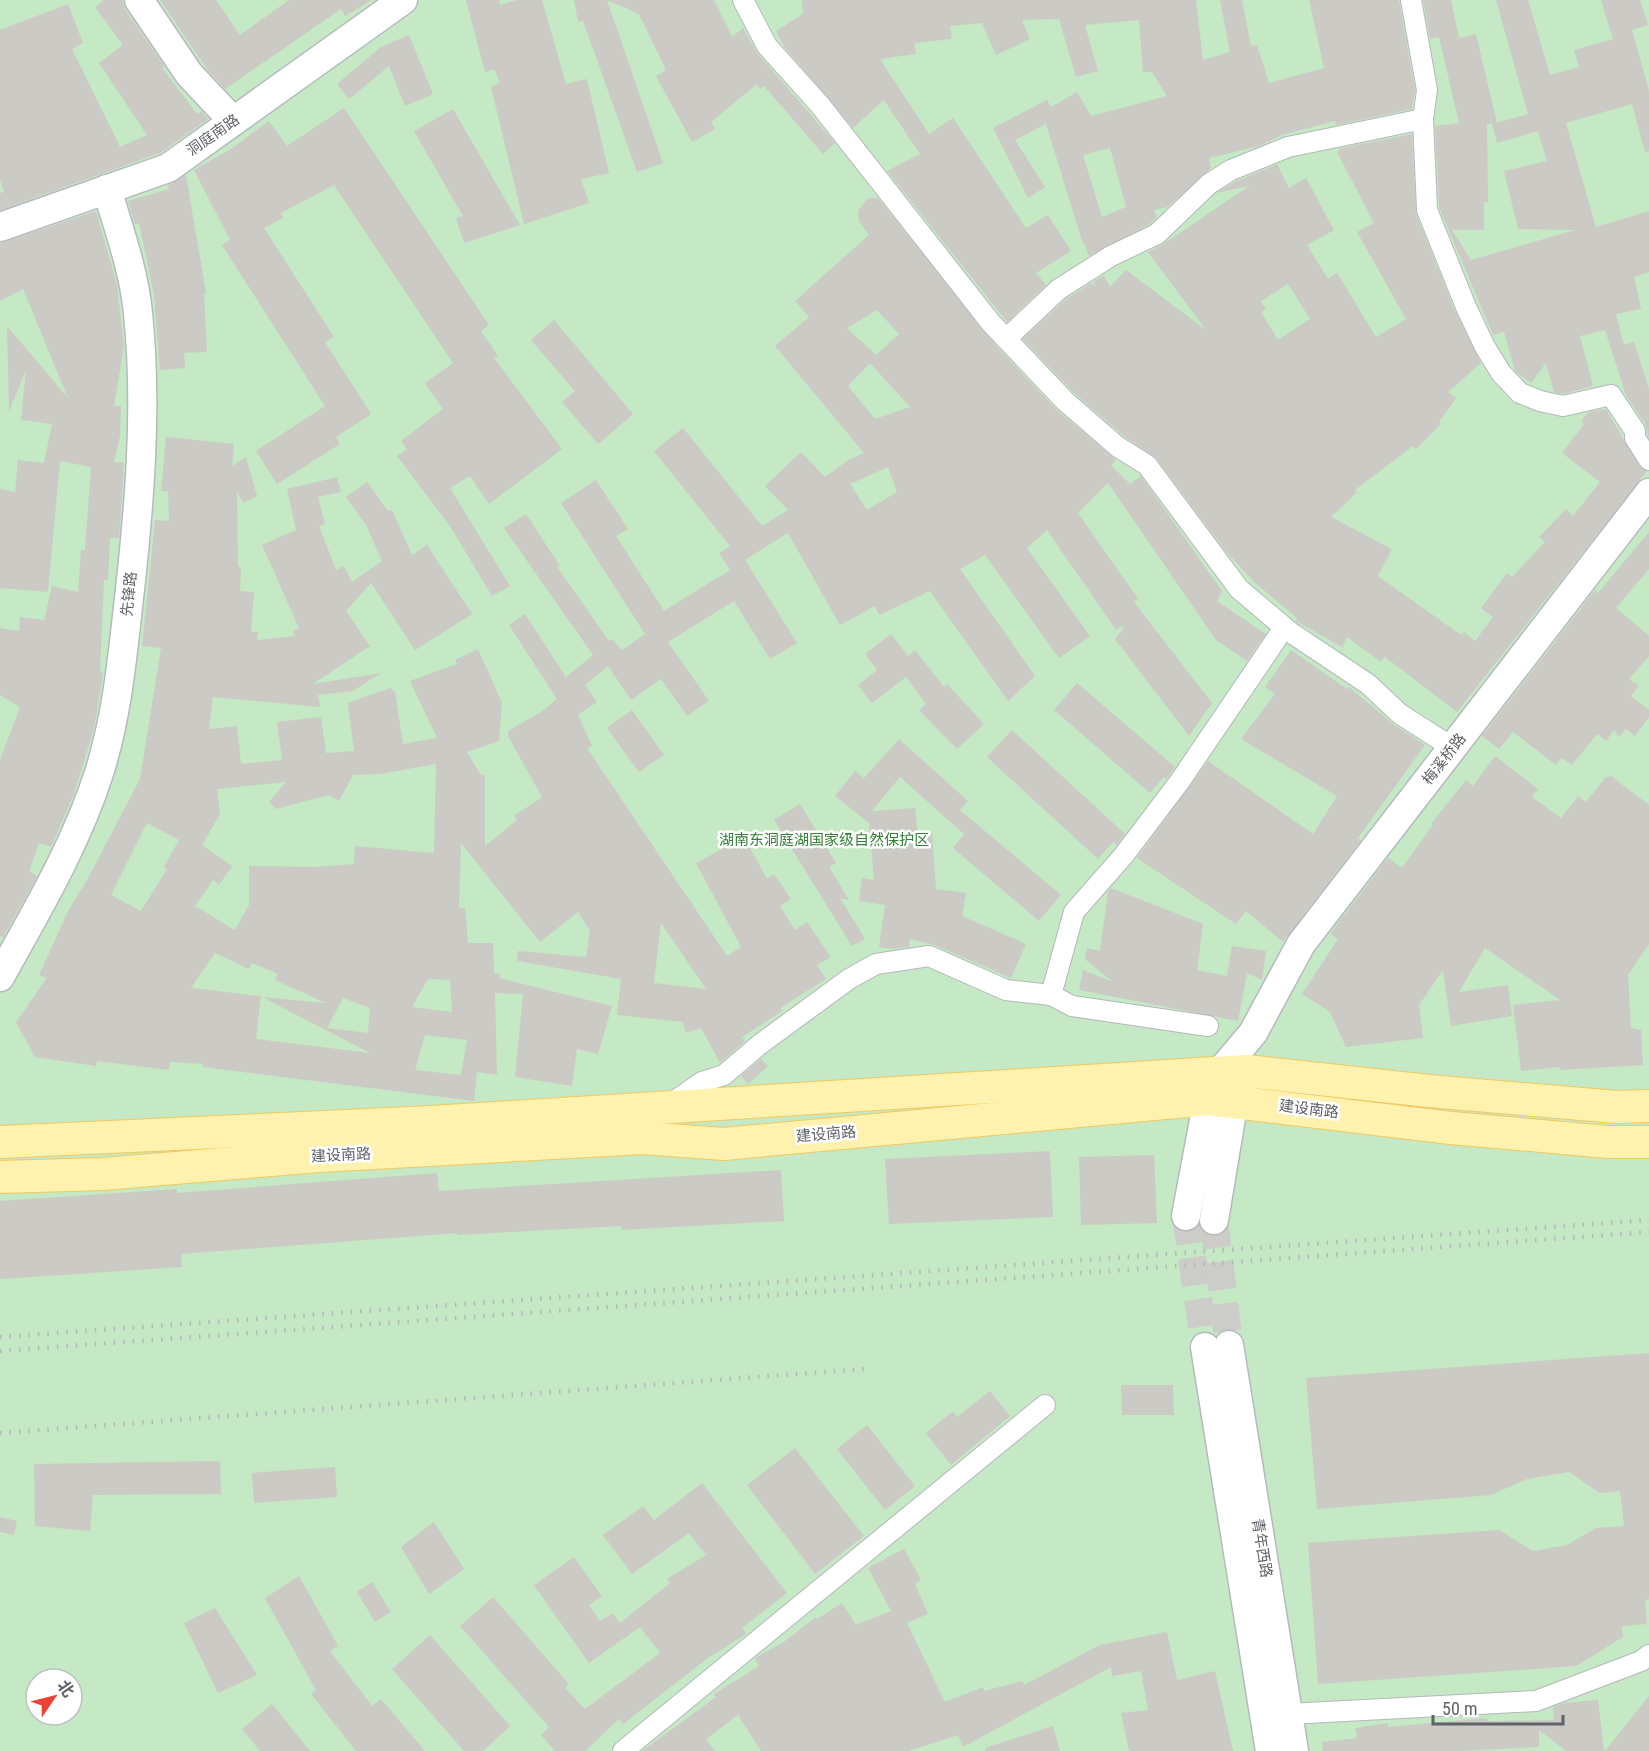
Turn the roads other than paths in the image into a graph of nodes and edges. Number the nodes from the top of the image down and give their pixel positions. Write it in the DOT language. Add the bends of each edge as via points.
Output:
graph roads {
  1 [pos="139,0"];
  2 [pos="403,0"];
  3 [pos="743,0"];
  4 [pos="1411,0"];
  5 [pos="1423,119"];
  6 [pos="233,121"];
  7 [pos="107,189"];
  8 [pos="0,227"];
  9 [pos="1006,339"];
  10 [pos="1649,460"];
  11 [pos="1649,493"];
  12 [pos="1284,628"];
  13 [pos="1453,747"];
  14 [pos="0,976"];
  15 [pos="1052,996"];
  16 [pos="1209,1026"];
  17 [pos="1227,1085"];
  18 [pos="1649,1106"];
  19 [pos="667,1107"];
  20 [pos="0,1142"];
  21 [pos="1649,1142"];
  22 [pos="0,1177"];
  23 [pos="1186,1215"];
  24 [pos="1214,1220"];
  25 [pos="1045,1405"];
  26 [pos="1649,1655"];
  27 [pos="1288,1714"];
  28 [pos="623,1751"];
  29 [pos="1270,1751"];
  30 [pos="1294,1751"];
  1 -- 6 [label="main road" via="189,74"];
  2 -- 6 [label="main road, 洞庭南路"];
  3 -- 9 [label="street" via="767,46 820,105 926,238 952,277"];
  4 -- 5 [label="street" via="1427,90"];
  5 -- 9 [label="street" via="1288,147 1231,170 1209,184 1157,234 1111,256 1059,289"];
  5 -- 10 [label="street" via="1427,210 1466,307 1501,372 1520,393 1540,402 1563,406 1611,395"];
  6 -- 7 [label="main road, 洞庭南路" via="168,168"];
  7 -- 8 [label="main road, 洞庭南路"];
  7 -- 14 [label="main road, 先锋路" via="133,283 141,384 138,522 124,639 99,772 67,855"];
  9 -- 12 [label="street" via="1065,401 1118,447 1147,465 1239,589"];
  11 -- 13 [label="main road, 梅溪桥路"];
  12 -- 13 [label="street" via="1368,684 1400,714"];
  12 -- 15 [label="street" via="1180,781 1124,855 1074,912"];
  13 -- 17 [label="main road, 梅溪桥路" via="1301,944"];
  15 -- 16 [label="street" via="1072,1006"];
  15 -- 19 [label="street" via="1006,990 929,956 876,964 849,979 724,1075 702,1082"];
  17 -- 18 [label="main road, 建设南路" via="1441,1092 1617,1107"];
  17 -- 19 [label="main road, 建设南路"];
  17 -- 21 [label="main road, 建设南路" via="1451,1128"];
  17 -- 22 [label="main road, 建设南路" via="724,1144 643,1138 319,1156 103,1174"];
  17 -- 23 [label="main road"];
  17 -- 24 [label="main road"];
  19 -- 20 [label="main road, 建设南路"];
  25 -- 28 [label="street"];
  26 -- 27 [label="street" via="1536,1701"];
  27 -- 29 [label="main road, 青年西路" via="1217,1346"];
  27 -- 30 [label="main road, 青年西路"];
}
